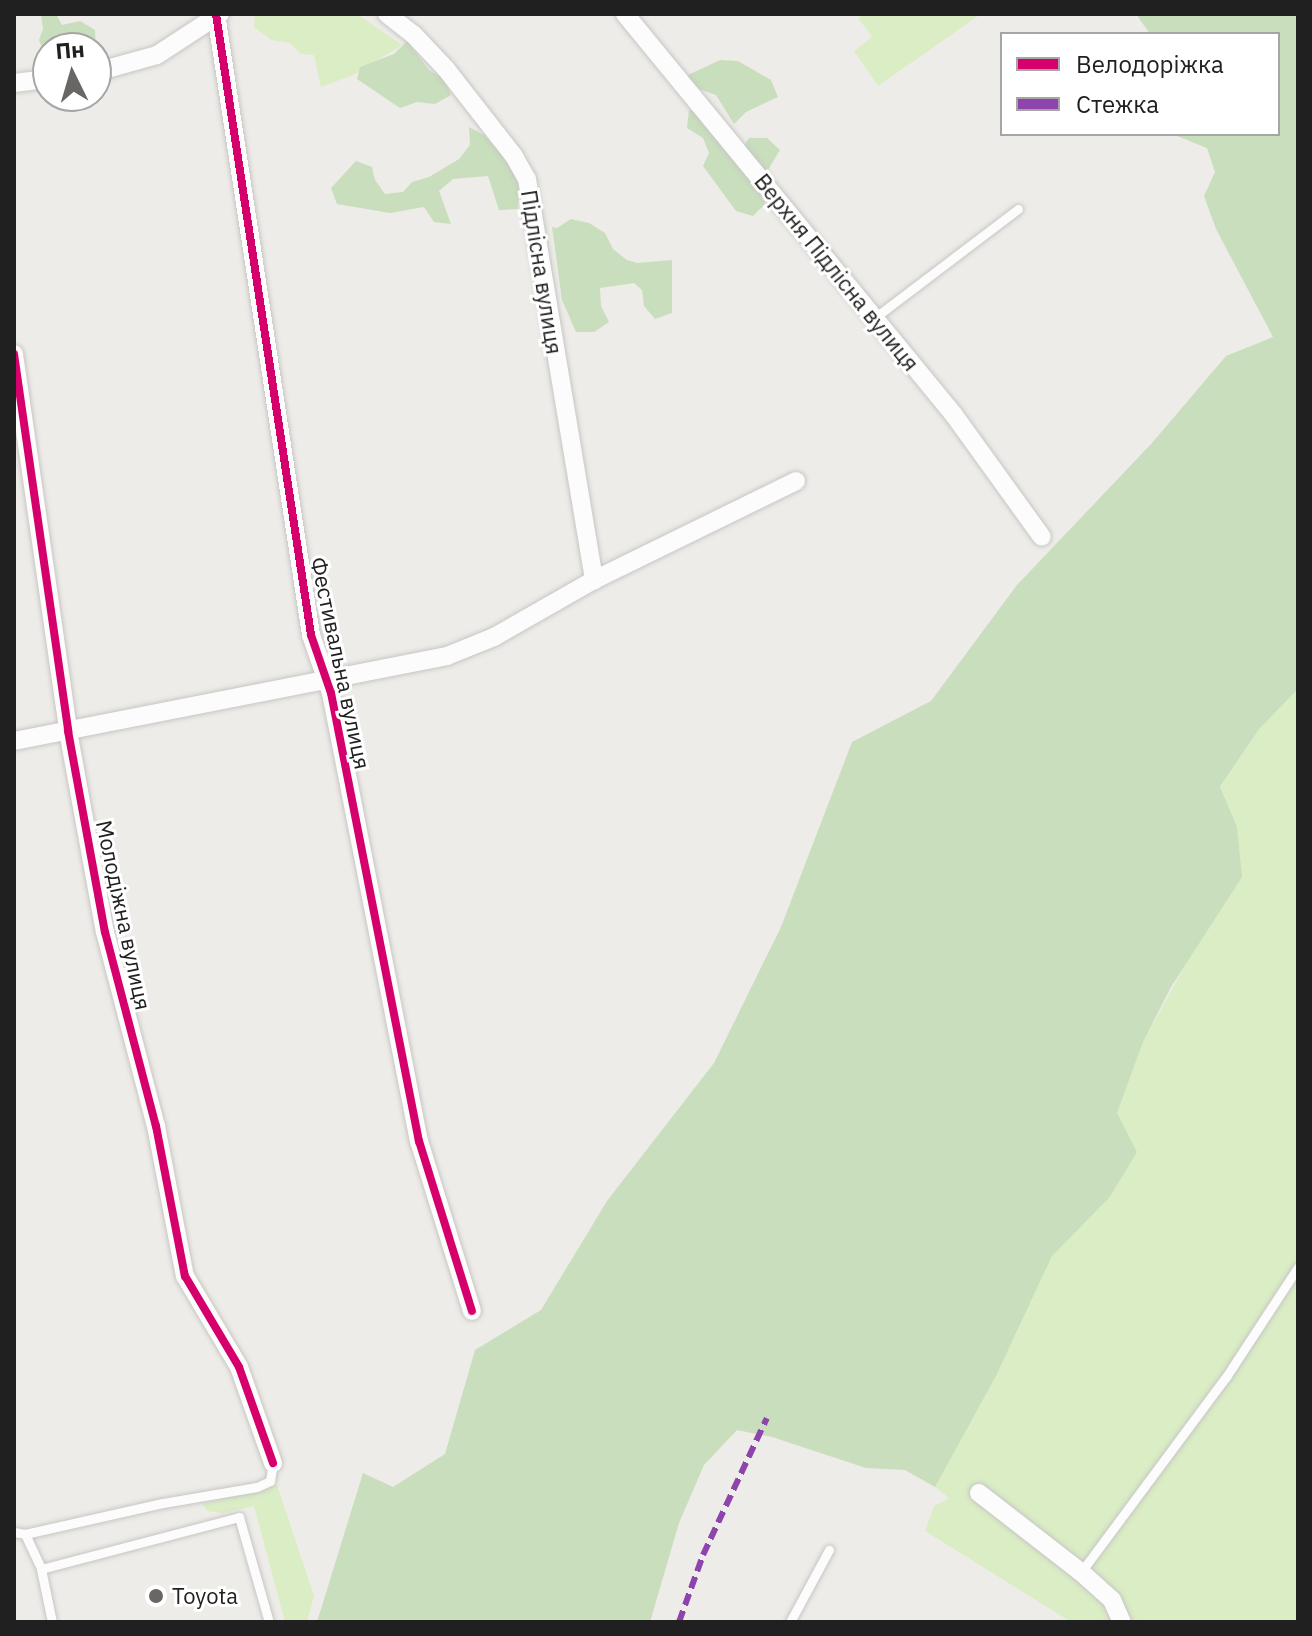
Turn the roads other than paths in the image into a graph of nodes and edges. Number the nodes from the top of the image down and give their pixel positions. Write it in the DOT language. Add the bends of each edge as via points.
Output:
graph roads {
  1 [pos="387,14"];
  2 [pos="625,14"];
  3 [pos="218,15"];
  4 [pos="112,68"];
  5 [pos="1018,209"];
  6 [pos="873,319"];
  7 [pos="14,354"];
  8 [pos="796,481"];
  9 [pos="1042,537"];
  10 [pos="594,580"];
  11 [pos="326,679"];
  12 [pos="68,731"];
  13 [pos="14,741"];
  14 [pos="1298,1267"];
  15 [pos="472,1311"];
  16 [pos="273,1463"];
  17 [pos="979,1493"];
  18 [pos="19,1533"];
  19 [pos="829,1550"];
  20 [pos="41,1569"];
  21 [pos="1081,1572"];
  22 [pos="52,1622"];
  23 [pos="269,1622"];
  24 [pos="790,1622"];
  25 [pos="1122,1622"];
  1 -- 10 [label="street, Підлісна вулиця" via="446,69 527,179"];
  2 -- 6 [label="street, Верхня Підлісна вулиця"];
  3 -- 4 [label="street" via="157,55"];
  3 -- 11 [label="street, Фестивальна вулиця" via="311,635"];
  5 -- 6 [label="lane"];
  6 -- 9 [label="street, Верхня Підлісна вулиця" via="954,415"];
  7 -- 12 [label="street, Молодіжна вулиця"];
  8 -- 10 [label="street"];
  10 -- 11 [label="street" via="494,637 447,656"];
  11 -- 12 [label="street"];
  11 -- 15 [label="street, Фестивальна вулиця" via="419,1141"];
  12 -- 13 [label="street"];
  12 -- 16 [label="street, Молодіжна вулиця" via="105,932 156,1126 185,1276 239,1367"];
  14 -- 21 [label="lane" via="1226,1377"];
  16 -- 18 [label="lane" via="270,1481 257,1487"];
  17 -- 21 [label="street"];
  18 -- 20 [label="lane"];
  19 -- 24 [label="lane"];
  20 -- 22 [label="lane"];
  20 -- 23 [label="lane" via="239,1517"];
  21 -- 25 [label="street" via="1112,1600"];
}
